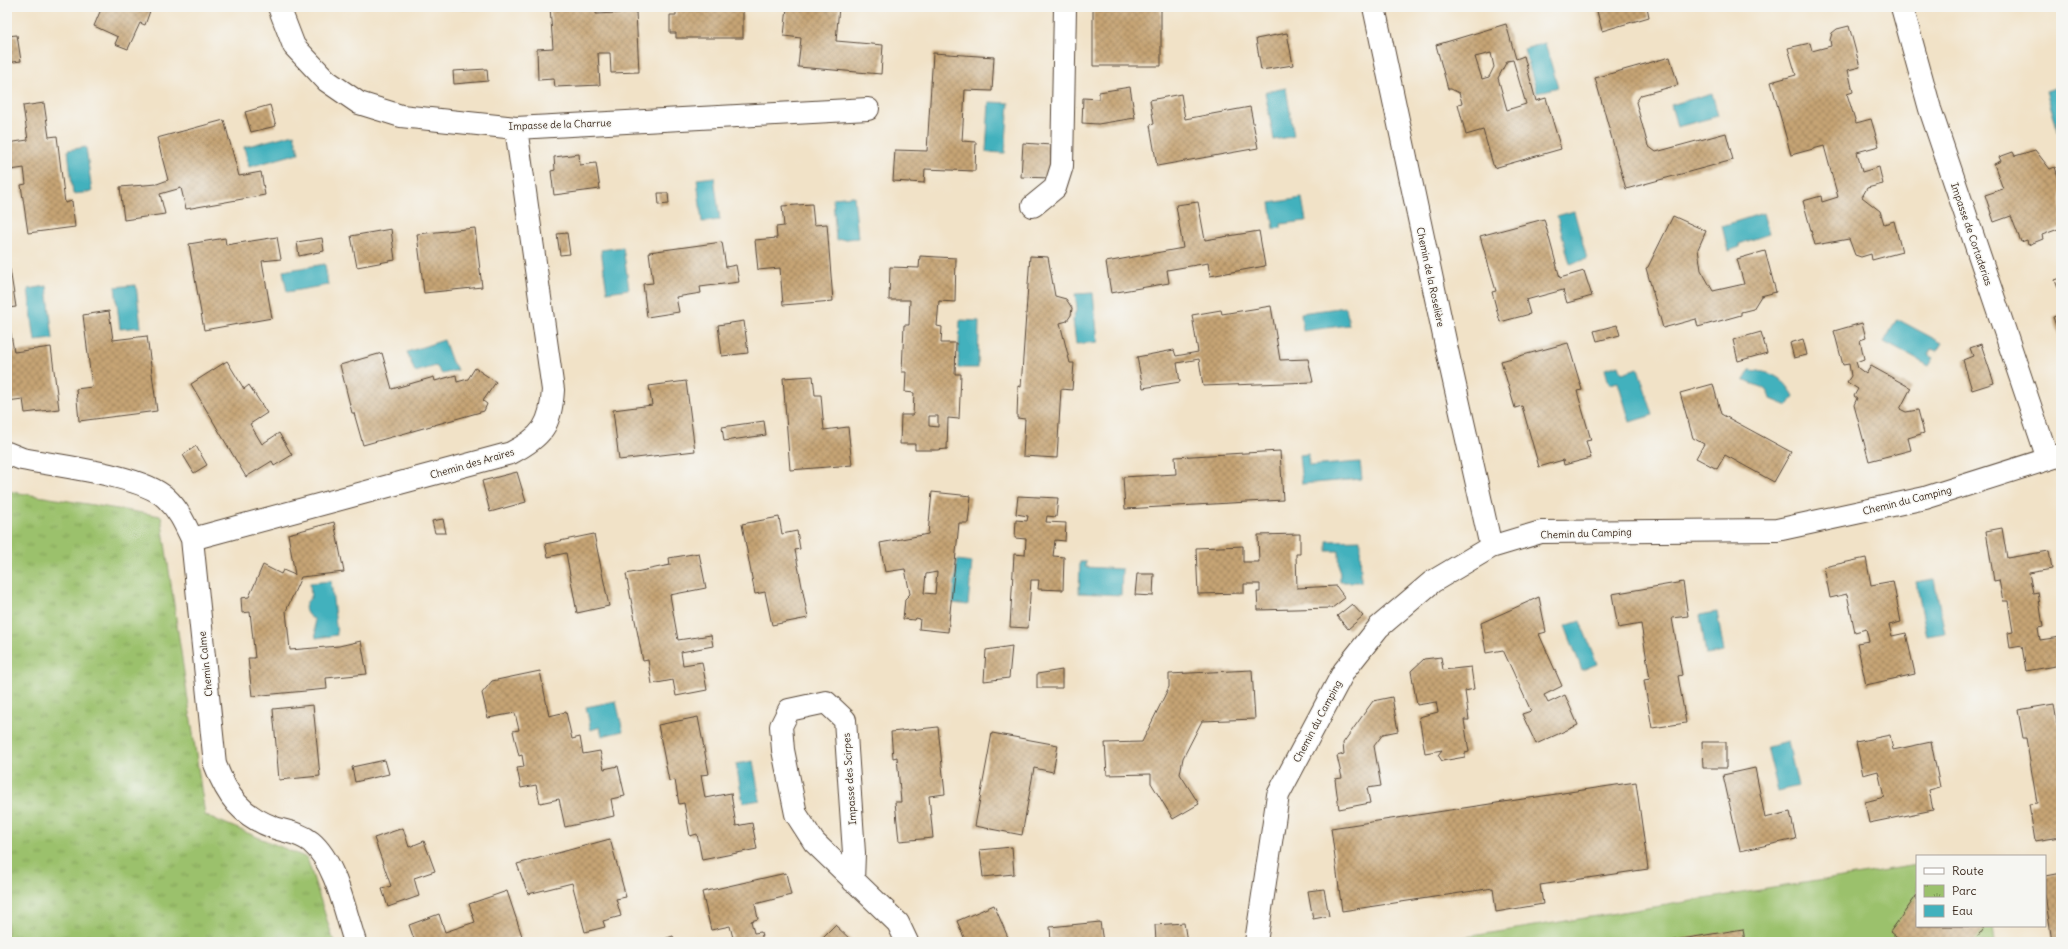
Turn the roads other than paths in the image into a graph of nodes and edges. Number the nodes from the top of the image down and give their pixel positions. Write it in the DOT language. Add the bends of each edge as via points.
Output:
graph roads {
  1 [pos="279,7"];
  2 [pos="1065,7"];
  3 [pos="1374,7"];
  4 [pos="1902,7"];
  5 [pos="868,109"];
  6 [pos="516,128"];
  7 [pos="1033,206"];
  8 [pos="7,453"];
  9 [pos="2055,457"];
  10 [pos="192,540"];
  11 [pos="1491,547"];
  12 [pos="853,881"];
  13 [pos="355,942"];
  14 [pos="907,942"];
  15 [pos="1256,942"];
  1 -- 6 [label="street, Impasse de la Charrue" via="294,46 327,81 359,103 401,116"];
  2 -- 7 [label="street" via="1062,166 1055,188"];
  3 -- 11 [label="street, Chemin de la Roselière"];
  4 -- 9 [label="street, Impasse de Cortaderias" via="1930,109"];
  5 -- 6 [label="street, Impasse de la Charrue"];
  6 -- 10 [label="street, Chemin des Araires" via="553,390 552,410 544,429 529,444 511,453"];
  8 -- 10 [label="street, Chemin Calme" via="22,460 144,484 166,497 182,516"];
  9 -- 11 [label="street, Chemin du Camping" via="1925,498 1777,530 1541,532"];
  10 -- 13 [label="street, Chemin Calme" via="215,764 223,786 236,805 254,820 294,833 311,842 323,856 332,873"];
  11 -- 15 [label="street, Chemin du Camping" via="1432,582 1379,627 1344,671 1278,795"];
  12 -- 12 [label="street, Impasse des Scirpes" via="814,842 796,814 783,750 781,726 788,710 826,702 845,720 854,853"];
  12 -- 14 [label="street, Impasse des Scirpes" via="898,923"];
}
